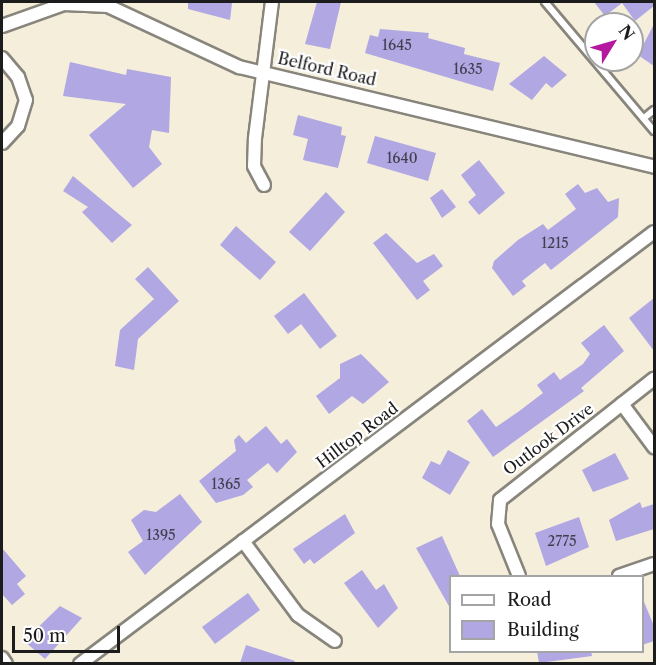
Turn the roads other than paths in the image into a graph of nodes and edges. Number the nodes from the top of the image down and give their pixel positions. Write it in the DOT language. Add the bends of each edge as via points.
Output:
graph roads {
  1 [pos="73,2"];
  2 [pos="272,2"];
  3 [pos="545,2"];
  4 [pos="2,27"];
  5 [pos="2,58"];
  6 [pos="263,72"];
  7 [pos="654,110"];
  8 [pos="644,118"];
  9 [pos="654,131"];
  10 [pos="2,143"];
  11 [pos="654,167"];
  12 [pos="264,185"];
  13 [pos="654,232"];
  14 [pos="654,379"];
  15 [pos="622,404"];
  16 [pos="654,447"];
  17 [pos="243,542"];
  18 [pos="654,564"];
  19 [pos="519,575"];
  20 [pos="622,575"];
  21 [pos="335,641"];
  22 [pos="2,658"];
  23 [pos="6,663"];
  24 [pos="80,663"];
  1 -- 4 [label="street, Belford Road"];
  1 -- 6 [label="street, Belford Road" via="108,6 203,54"];
  2 -- 6 [label="street"];
  3 -- 8 [label="lane"];
  5 -- 10 [label="street" via="18,77 26,100 18,126"];
  6 -- 11 [label="street, Belford Road"];
  6 -- 12 [label="street" via="254,155"];
  7 -- 8 [label="lane"];
  8 -- 9 [label="lane"];
  13 -- 17 [label="street, Hilltop Road"];
  14 -- 15 [label="street, Outlook Drive"];
  15 -- 16 [label="street"];
  15 -- 19 [label="street, Outlook Drive" via="500,500 498,524"];
  17 -- 21 [label="street" via="298,615"];
  17 -- 24 [label="street, Hilltop Road"];
  18 -- 20 [label="street"];
  22 -- 23 [label="street"];
}
